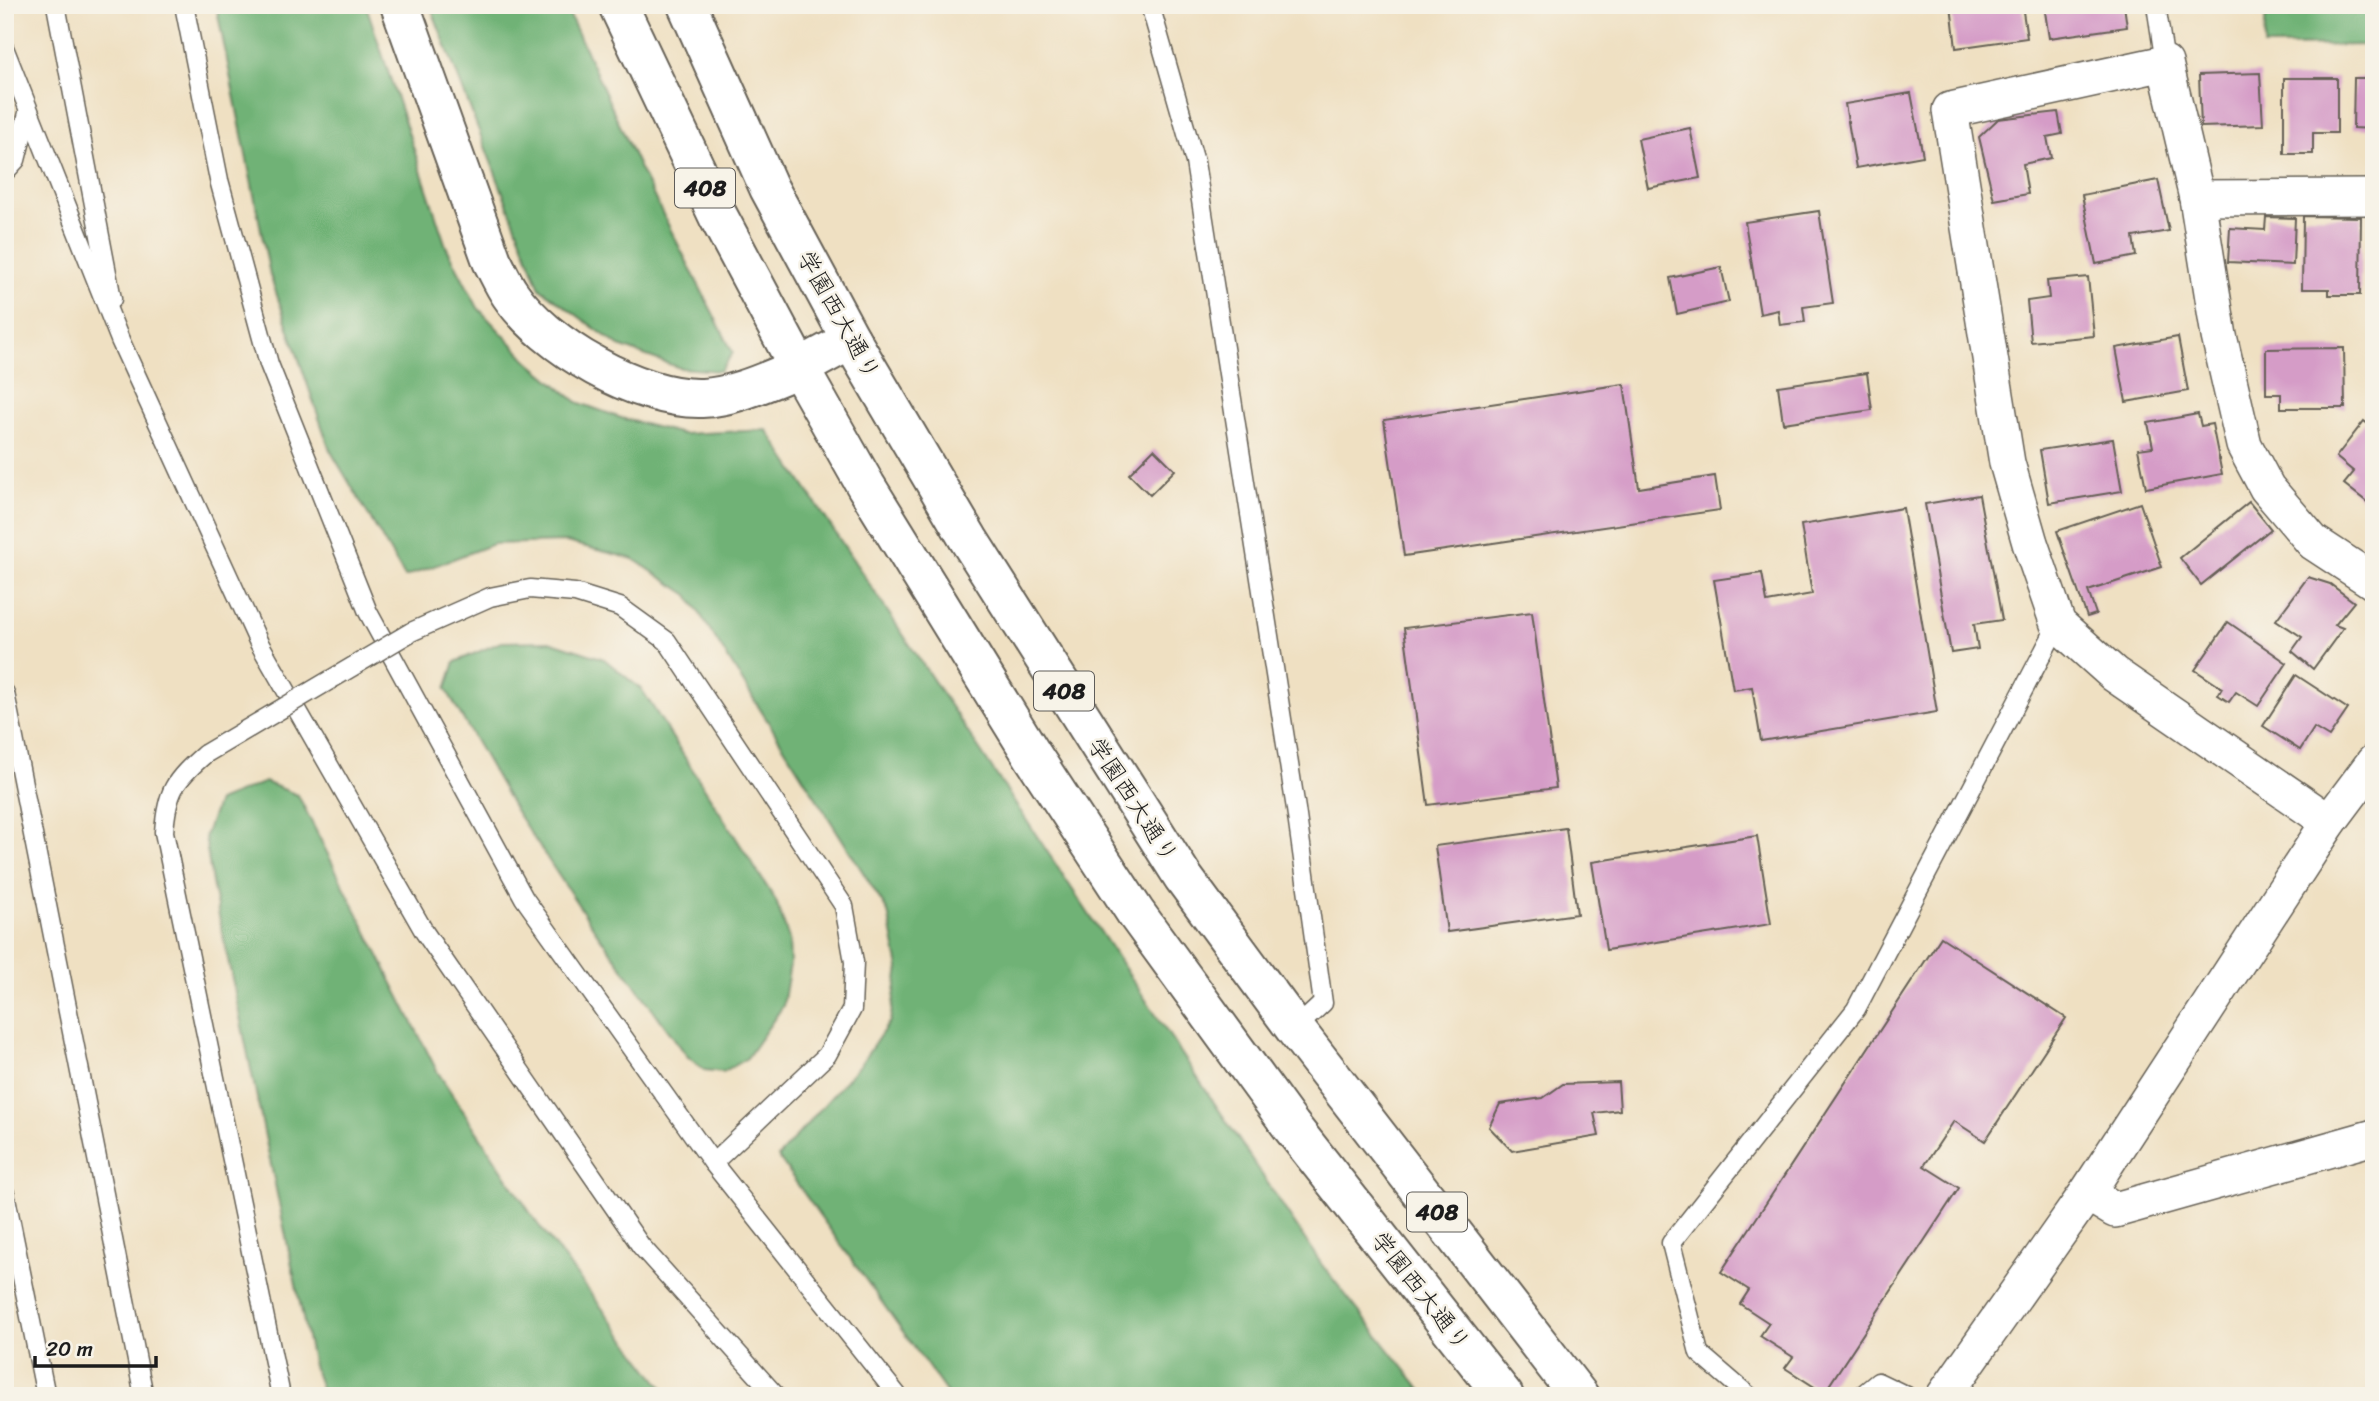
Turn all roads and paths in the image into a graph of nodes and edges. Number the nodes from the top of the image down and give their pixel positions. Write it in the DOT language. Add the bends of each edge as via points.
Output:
graph roads {
  1 [pos="56,5"];
  2 [pos="184,5"];
  3 [pos="400,5"];
  4 [pos="618,5"];
  5 [pos="687,5"];
  6 [pos="1150,5"];
  7 [pos="2156,5"];
  8 [pos="5,50"];
  9 [pos="2165,62"];
  10 [pos="28,113"];
  11 [pos="5,172"];
  12 [pos="2374,197"];
  13 [pos="2197,198"];
  14 [pos="120,340"];
  15 [pos="851,340"];
  16 [pos="799,368"];
  17 [pos="2374,582"];
  18 [pos="2058,624"];
  19 [pos="5,693"];
  20 [pos="2374,762"];
  21 [pos="2329,822"];
  22 [pos="1295,1029"];
  23 [pos="2374,1138"];
  24 [pos="713,1163"];
  25 [pos="5,1193"];
  26 [pos="2087,1193"];
  27 [pos="46,1396"];
  28 [pos="144,1396"];
  29 [pos="281,1396"];
  30 [pos="776,1396"];
  31 [pos="898,1396"];
  32 [pos="1504,1396"];
  33 [pos="1578,1396"];
  34 [pos="1749,1396"];
  35 [pos="1861,1396"];
  36 [pos="1907,1396"];
  37 [pos="1944,1396"];
  1 -- 14 [label="lane"];
  2 -- 24 [label="lane" via="219,180 269,364 368,612 524,898"];
  3 -- 16 [label="main road" via="492,261 511,295 540,327 611,375 650,391 702,398 747,389"];
  4 -- 16 [label="main road, 学園西大通り / 408" via="718,216"];
  5 -- 15 [label="main road, 学園西大通り / 408" via="769,188"];
  6 -- 22 [label="lane" via="1195,162 1298,823 1323,1003"];
  7 -- 9 [label="lane"];
  8 -- 10 [label="lane"];
  9 -- 13 [label="street"];
  9 -- 18 [label="street" via="1950,110 2007,463"];
  10 -- 11 [label="lane" via="16,160"];
  10 -- 14 [label="lane"];
  12 -- 13 [label="street"];
  13 -- 17 [label="street" via="2219,336 2244,445 2267,488 2313,542"];
  14 -- 30 [label="lane" via="259,643 425,933 641,1246"];
  15 -- 16 [label="main road"];
  15 -- 22 [label="main road, 学園西大通り / 408" via="976,551 1175,866"];
  16 -- 32 [label="main road, 学園西大通り / 408" via="933,596 1135,912 1291,1126"];
  18 -- 21 [label="street" via="2113,674"];
  18 -- 34 [label="lane" via="1856,1009 1671,1243 1699,1353"];
  19 -- 28 [label="lane"];
  20 -- 21 [label="street"];
  21 -- 26 [label="street"];
  22 -- 33 [label="main road, 学園西大通り / 408"];
  23 -- 26 [label="street" via="2115,1210"];
  24 -- 29 [label="lane, bridge" via="827,1055 852,1009 854,962 844,906 667,641 620,607 575,593 530,589 490,597 411,632 205,754 180,776 166,807 164,832"];
  24 -- 31 [label="lane"];
  25 -- 27 [label="lane"];
  26 -- 37 [label="street"];
  35 -- 36 [label="lane" via="1878,1382"];
}
